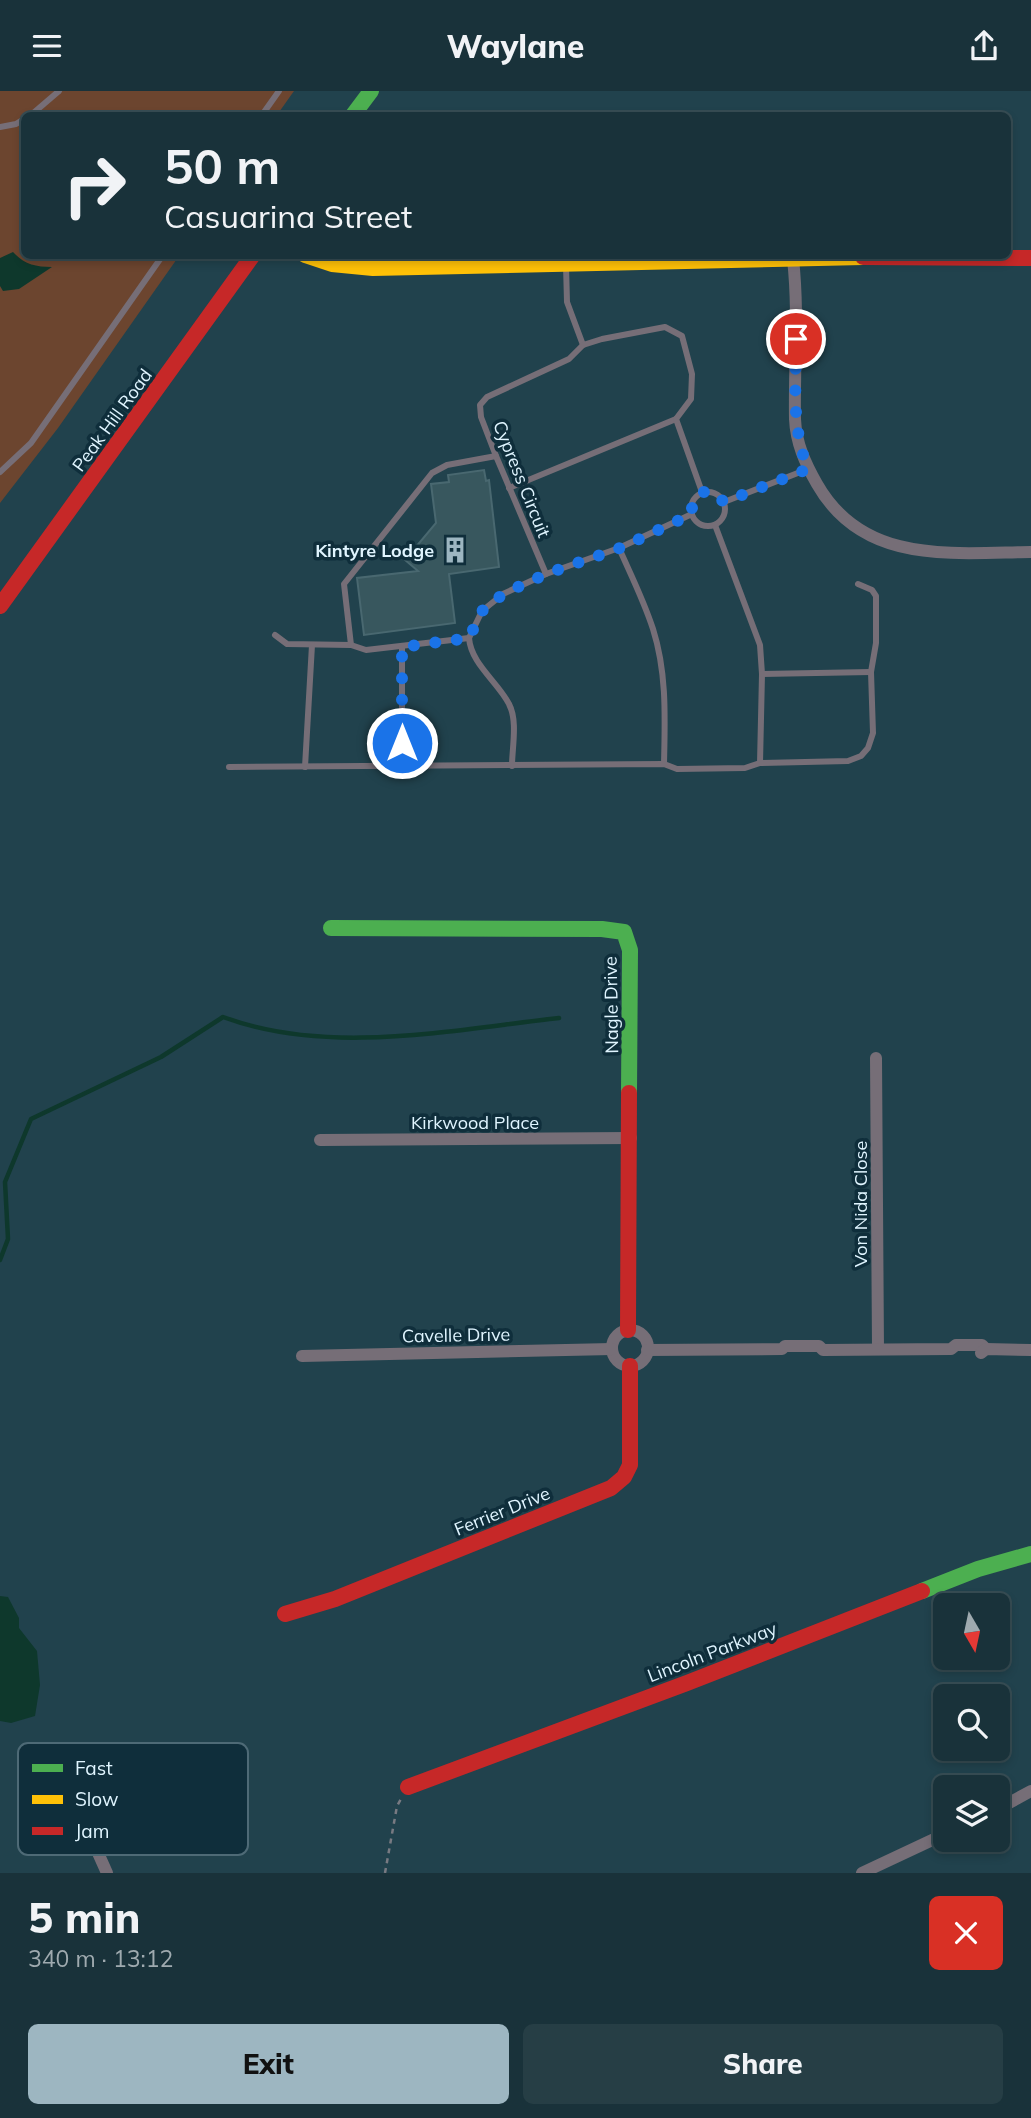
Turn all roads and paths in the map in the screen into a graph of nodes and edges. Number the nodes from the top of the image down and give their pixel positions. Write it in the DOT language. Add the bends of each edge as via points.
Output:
graph roads {
  1 [pos="60,91"];
  2 [pos="279,91"];
  3 [pos="371,91"];
  4 [pos="35,112"];
  5 [pos="264,112"];
  6 [pos="355,112"];
  7 [pos="21,121"];
  8 [pos="0,127"];
  9 [pos="1011,258"];
  10 [pos="1031,258"];
  11 [pos="160,259"];
  12 [pos="250,259"];
  13 [pos="317,259"];
  14 [pos="793,259"];
  15 [pos="566,263"];
  16 [pos="583,345"];
  17 [pos="676,419"];
  18 [pos="496,456"];
  19 [pos="808,469"];
  20 [pos="0,471"];
  21 [pos="509,488"];
  22 [pos="702,492"];
  23 [pos="724,502"];
  24 [pos="692,514"];
  25 [pos="715,525"];
  26 [pos="620,548"];
  27 [pos="1031,552"];
  28 [pos="546,574"];
  29 [pos="858,584"];
  30 [pos="0,606"];
  31 [pos="275,635"];
  32 [pos="469,638"];
  33 [pos="312,645"];
  34 [pos="351,645"];
  35 [pos="402,647"];
  36 [pos="871,672"];
  37 [pos="762,674"];
  38 [pos="760,763"];
  39 [pos="664,764"];
  40 [pos="512,766"];
  41 [pos="229,767"];
  42 [pos="305,767"];
  43 [pos="402,767"];
  44 [pos="331,928"];
  45 [pos="876,1058"];
  46 [pos="631,1139"];
  47 [pos="320,1140"];
  48 [pos="628,1331"];
  49 [pos="612,1349"];
  50 [pos="878,1349"];
  51 [pos="647,1350"];
  52 [pos="1031,1350"];
  53 [pos="302,1356"];
  54 [pos="630,1366"];
  55 [pos="1031,1554"];
  56 [pos="285,1614"];
  57 [pos="408,1787"];
  58 [pos="1031,1791"];
  59 [pos="1010,1802"];
  60 [pos="933,1840"];
  61 [pos="99,1855"];
  62 [pos="107,1873"];
  63 [pos="385,1873"];
  64 [pos="862,1873"];
  1 -- 4 [label="lane"];
  2 -- 5 [label="lane"];
  3 -- 6 [label="main road"];
  7 -- 8 [label="lane"];
  9 -- 10 [label="main road"];
  11 -- 20 [label="lane" via="31,443"];
  12 -- 30 [label="main road, Peak Hill Road"];
  13 -- 15 [label="main road" via="373,268"];
  14 -- 15 [label="main road"];
  14 -- 19 [label="street" via="795,421"];
  15 -- 16 [label="lane" via="567,302"];
  16 -- 17 [label="lane, Cypress Circuit" via="666,327 682,336 692,373 691,399"];
  16 -- 18 [label="lane, Cypress Circuit" via="569,359 487,397 480,405"];
  17 -- 21 [label="lane"];
  17 -- 22 [label="lane"];
  18 -- 21 [label="lane, Cypress Circuit"];
  18 -- 34 [label="lane" via="447,465 432,473 344,584"];
  19 -- 23 [label="lane"];
  19 -- 27 [label="street" via="824,496 849,523 882,542 945,554"];
  21 -- 28 [label="lane, Cypress Circuit"];
  22 -- 23 [label="lane" via="713,492"];
  22 -- 24 [label="lane" via="692,504"];
  23 -- 25 [label="lane" via="725,513"];
  24 -- 25 [label="lane" via="704,526"];
  24 -- 26 [label="lane"];
  25 -- 37 [label="lane" via="757,633"];
  26 -- 28 [label="lane"];
  26 -- 39 [label="lane" via="653,629 662,667"];
  28 -- 32 [label="lane" via="491,602"];
  29 -- 36 [label="lane" via="876,596"];
  31 -- 33 [label="lane" via="287,644"];
  32 -- 35 [label="lane"];
  32 -- 40 [label="lane" via="470,650 510,705"];
  33 -- 34 [label="lane"];
  33 -- 42 [label="lane"];
  34 -- 35 [label="lane" via="366,650"];
  35 -- 43 [label="lane"];
  36 -- 37 [label="lane"];
  36 -- 38 [label="lane" via="873,733 861,756 848,761"];
  37 -- 38 [label="lane"];
  38 -- 39 [label="lane" via="745,768 677,769"];
  39 -- 40 [label="lane"];
  40 -- 43 [label="lane"];
  41 -- 42 [label="lane"];
  42 -- 43 [label="lane"];
  44 -- 46 [label="main road, Nagle Drive" via="624,932 630,950"];
  45 -- 50 [label="street, Von Nida Close"];
  46 -- 47 [label="street, Kirkwood Place"];
  46 -- 48 [label="main road, Nagle Drive"];
  48 -- 49 [label="street" via="614,1339"];
  48 -- 51 [label="street" via="642,1336"];
  49 -- 53 [label="street, Cavelle Drive"];
  49 -- 54 [label="street" via="615,1359"];
  50 -- 51 [label="street"];
  50 -- 52 [label="street" via="951,1349 954,1353"];
  51 -- 54 [label="street" via="640,1363"];
  54 -- 56 [label="main road, Ferrier Drive" via="630,1465 611,1488 335,1599"];
  55 -- 57 [label="main road, Lincoln Parkway" via="978,1569"];
  57 -- 63 [label="path" via="397,1806"];
  58 -- 59 [label="street"];
  60 -- 64 [label="street"];
  61 -- 62 [label="street"];
}
